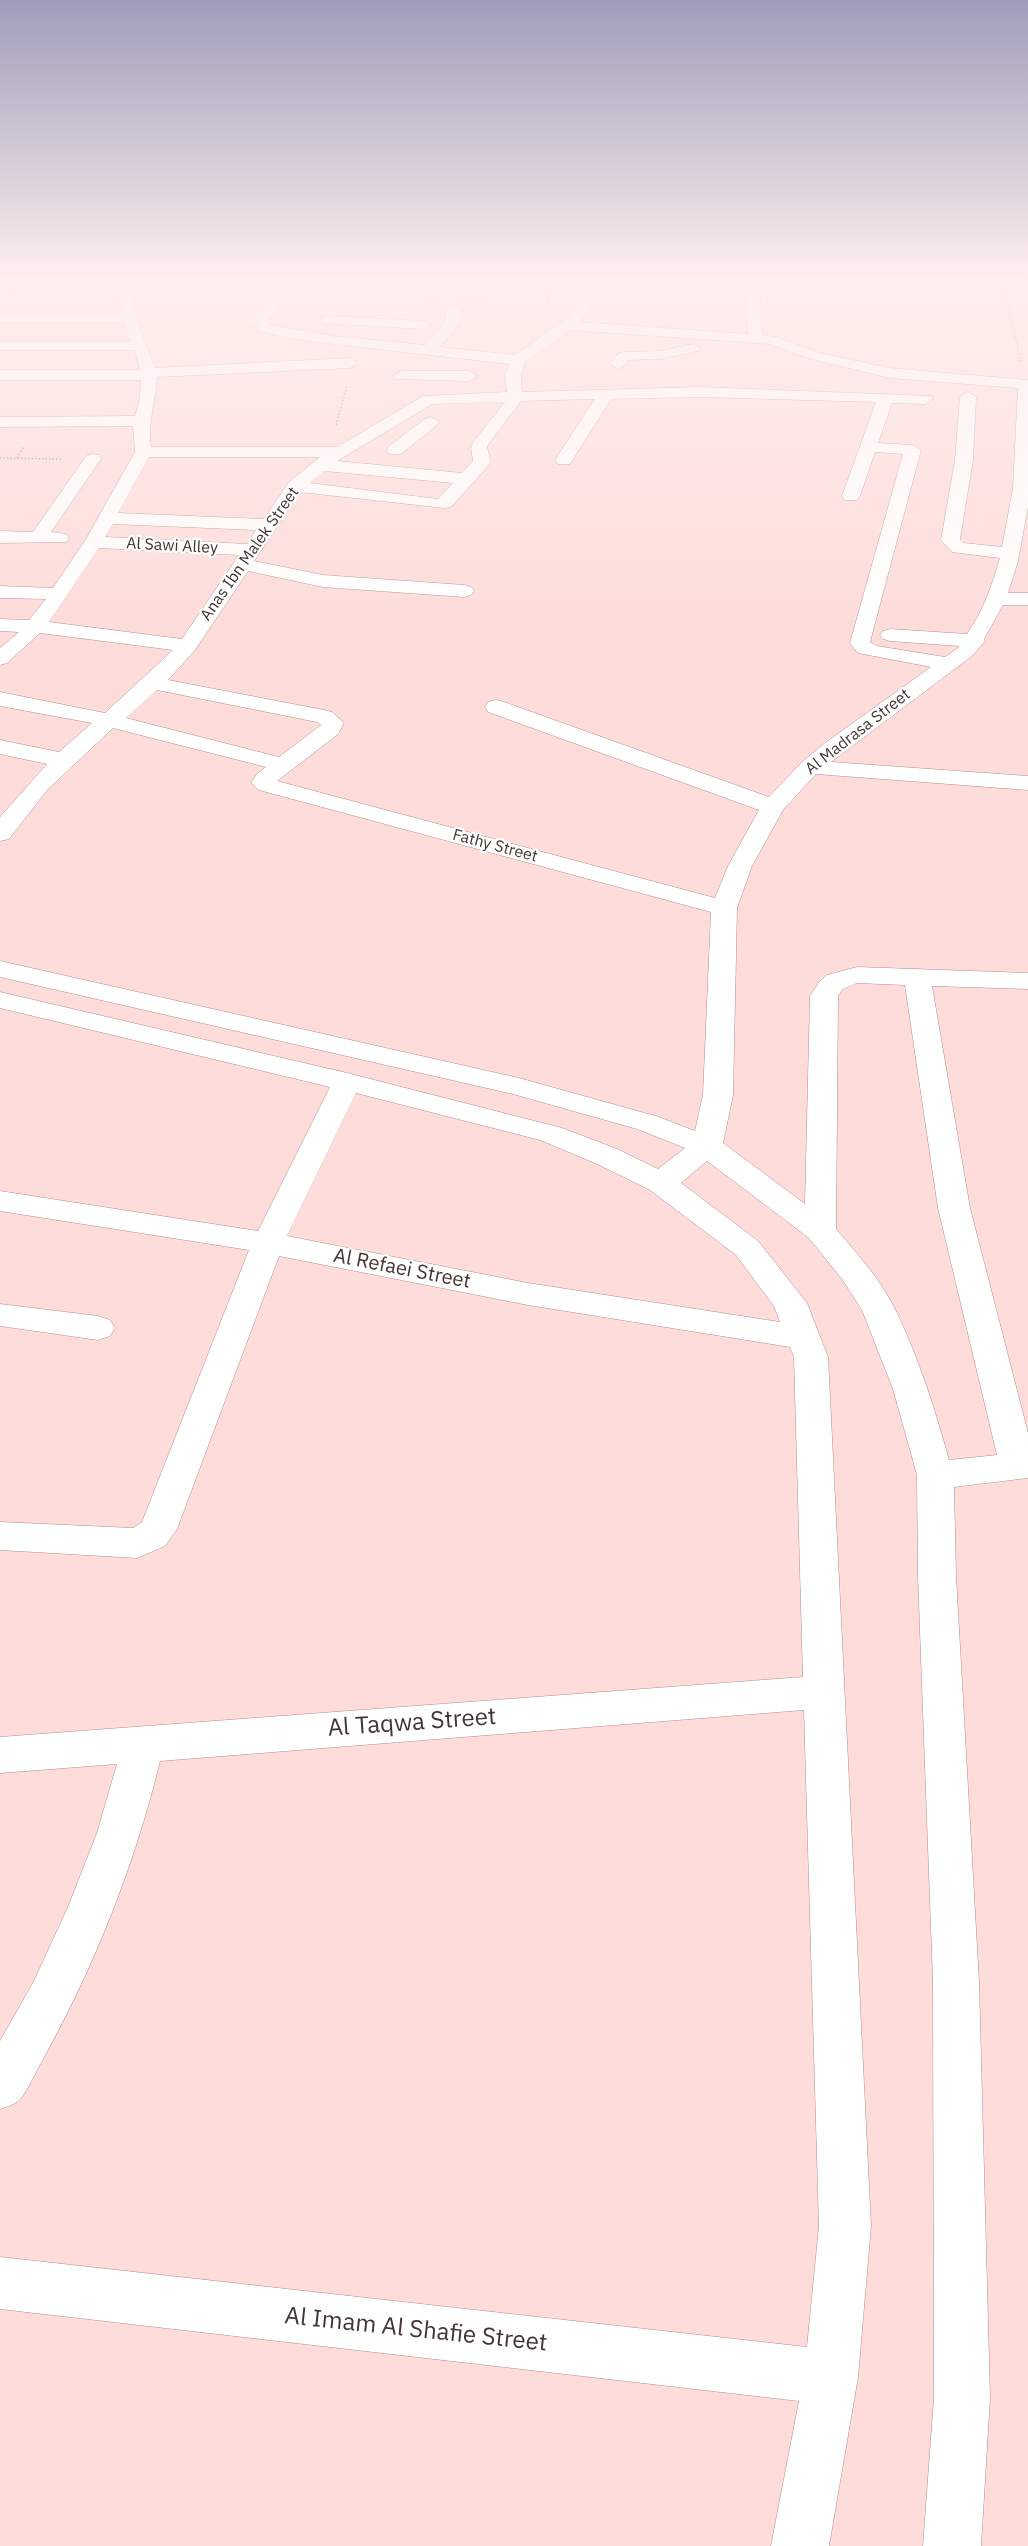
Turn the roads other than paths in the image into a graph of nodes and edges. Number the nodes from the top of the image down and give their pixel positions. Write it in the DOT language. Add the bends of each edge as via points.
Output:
graph roads {
  1 [pos="605,396"];
  2 [pos="935,396"];
  3 [pos="144,397"];
  4 [pos="514,397"];
  5 [pos="879,397"];
  6 [pos="886,397"];
  7 [pos="895,397"];
  8 [pos="967,397"];
  9 [pos="1024,397"];
  10 [pos="0,422"];
  11 [pos="141,422"];
  12 [pos="431,422"];
  13 [pos="868,447"];
  14 [pos="395,450"];
  15 [pos="913,450"];
  16 [pos="143,452"];
  17 [pos="417,452"];
  18 [pos="335,453"];
  19 [pos="459,455"];
  20 [pos="481,457"];
  21 [pos="93,459"];
  22 [pos="564,460"];
  23 [pos="1025,475"];
  24 [pos="466,479"];
  25 [pos="296,486"];
  26 [pos="851,496"];
  27 [pos="1024,506"];
  28 [pos="107,518"];
  29 [pos="270,525"];
  30 [pos="0,537"];
  31 [pos="38,538"];
  32 [pos="1018,540"];
  33 [pos="94,541"];
  34 [pos="246,557"];
  35 [pos="59,558"];
  36 [pos="82,559"];
  37 [pos="464,591"];
  38 [pos="0,592"];
  39 [pos="59,594"];
  40 [pos="997,599"];
  41 [pos="1028,600"];
  42 [pos="0,625"];
  43 [pos="37,626"];
  44 [pos="862,633"];
  45 [pos="975,641"];
  46 [pos="188,646"];
  47 [pos="0,659"];
  48 [pos="951,664"];
  49 [pos="153,683"];
  50 [pos="0,699"];
  51 [pos="496,707"];
  52 [pos="109,720"];
  53 [pos="0,747"];
  54 [pos="62,760"];
  55 [pos="284,765"];
  56 [pos="810,767"];
  57 [pos="1028,783"];
  58 [pos="773,807"];
  59 [pos="3,825"];
  60 [pos="724,908"];
  61 [pos="0,969"];
  62 [pos="917,977"];
  63 [pos="1025,981"];
  64 [pos="0,1000"];
  65 [pos="1028,1008"];
  66 [pos="347,1082"];
  67 [pos="707,1146"];
  68 [pos="662,1183"];
  69 [pos="0,1201"];
  70 [pos="820,1231"];
  71 [pos="268,1243"];
  72 [pos="0,1315"];
  73 [pos="98,1328"];
  74 [pos="803,1337"];
  75 [pos="1023,1465"];
  76 [pos="935,1475"];
  77 [pos="0,1536"];
  78 [pos="824,1692"];
  79 [pos="143,1744"];
  80 [pos="0,1755"];
  81 [pos="0,2085"];
  82 [pos="0,2283"];
  83 [pos="831,2377"];
  84 [pos="800,2546"];
  85 [pos="952,2546"];
  1 -- 22 [label="street"];
  2 -- 15 [label="street"];
  3 -- 11 [label="street"];
  4 -- 18 [label="street, Anas Ibn Malek Street" via="429,399"];
  4 -- 20 [label="street" via="482,441"];
  5 -- 6 [label="street, Anas Ibn Malek Street"];
  6 -- 7 [label="street, Anas Ibn Malek Street"];
  6 -- 13 [label="street"];
  8 -- 32 [label="street, Anas Ibn Malek Street" via="974,397 950,540 958,548"];
  9 -- 23 [label="street, Al Madrasa Street"];
  10 -- 11 [label="street"];
  11 -- 16 [label="street"];
  12 -- 14 [label="street"];
  13 -- 15 [label="street"];
  13 -- 26 [label="street"];
  14 -- 17 [label="street"];
  14 -- 18 [label="street"];
  15 -- 44 [label="street"];
  16 -- 18 [label="street"];
  16 -- 28 [label="street"];
  18 -- 24 [label="street"];
  18 -- 25 [label="street, Anas Ibn Malek Street"];
  19 -- 20 [label="street"];
  20 -- 24 [label="street" via="480,464"];
  21 -- 31 [label="street"];
  23 -- 27 [label="street, Al Madrasa Street"];
  24 -- 25 [label="street" via="445,502 438,504"];
  25 -- 29 [label="street, Anas Ibn Malek Street"];
  27 -- 32 [label="street, Al Madrasa Street"];
  28 -- 29 [label="street"];
  28 -- 33 [label="street"];
  29 -- 34 [label="street, Anas Ibn Malek Street"];
  30 -- 31 [label="street, Al Sawi Alley"];
  31 -- 33 [label="street, Al Sawi Alley"];
  32 -- 40 [label="street, Al Madrasa Street"];
  33 -- 34 [label="street, Al Sawi Alley"];
  33 -- 36 [label="street"];
  34 -- 37 [label="street, Al Sawi Alley" via="323,581"];
  34 -- 46 [label="street, Anas Ibn Malek Street"];
  35 -- 36 [label="street"];
  36 -- 39 [label="street"];
  38 -- 39 [label="street"];
  39 -- 43 [label="street"];
  40 -- 41 [label="street"];
  40 -- 45 [label="street, Al Madrasa Street"];
  42 -- 43 [label="street"];
  43 -- 46 [label="street"];
  43 -- 47 [label="street"];
  44 -- 45 [label="street"];
  44 -- 48 [label="street" via="860,643 865,649"];
  45 -- 48 [label="street, Al Madrasa Street"];
  46 -- 49 [label="street, Anas Ibn Malek Street"];
  48 -- 56 [label="street, Al Madrasa Street"];
  49 -- 52 [label="street, Anas Ibn Malek Street"];
  49 -- 55 [label="street" via="324,717 333,723"];
  50 -- 52 [label="street"];
  51 -- 58 [label="street"];
  52 -- 54 [label="street, Anas Ibn Malek Street"];
  52 -- 55 [label="street"];
  53 -- 54 [label="street"];
  54 -- 59 [label="street, Anas Ibn Malek Street"];
  55 -- 60 [label="street, Fathy Street" via="264,781"];
  56 -- 57 [label="street"];
  56 -- 58 [label="street, Al Madrasa Street"];
  58 -- 60 [label="street, Al Madrasa Street" via="740,866"];
  60 -- 67 [label="street, Al Madrasa Street" via="718,1095"];
  61 -- 67 [label="street" via="519,1087 638,1120"];
  62 -- 63 [label="street"];
  62 -- 70 [label="street" via="857,975 828,986 824,996"];
  62 -- 75 [label="street" via="954,1208"];
  63 -- 65 [label="street"];
  64 -- 66 [label="street"];
  66 -- 68 [label="street" via="550,1134"];
  66 -- 71 [label="street"];
  67 -- 68 [label="street"];
  67 -- 70 [label="street"];
  68 -- 74 [label="street" via="747,1248 790,1303"];
  69 -- 71 [label="street, Al Refaei Street"];
  70 -- 76 [label="street" via="854,1271 879,1310 911,1389"];
  71 -- 74 [label="street, Al Refaei Street" via="528,1294"];
  71 -- 77 [label="street" via="163,1521 152,1536 137,1543"];
  72 -- 73 [label="street"];
  74 -- 78 [label="street" via="811,1357"];
  75 -- 76 [label="street"];
  76 -- 85 [label="street" via="957,2030 962,2398"];
  78 -- 79 [label="street, Al Taqwa Street"];
  78 -- 83 [label="street" via="845,2226"];
  79 -- 80 [label="street, Al Taqwa Street"];
  79 -- 81 [label="street" via="116,1844 82,1927 31,2037"];
  82 -- 83 [label="street, Al Imam Al Shafie Street"];
  83 -- 84 [label="street"];
}
